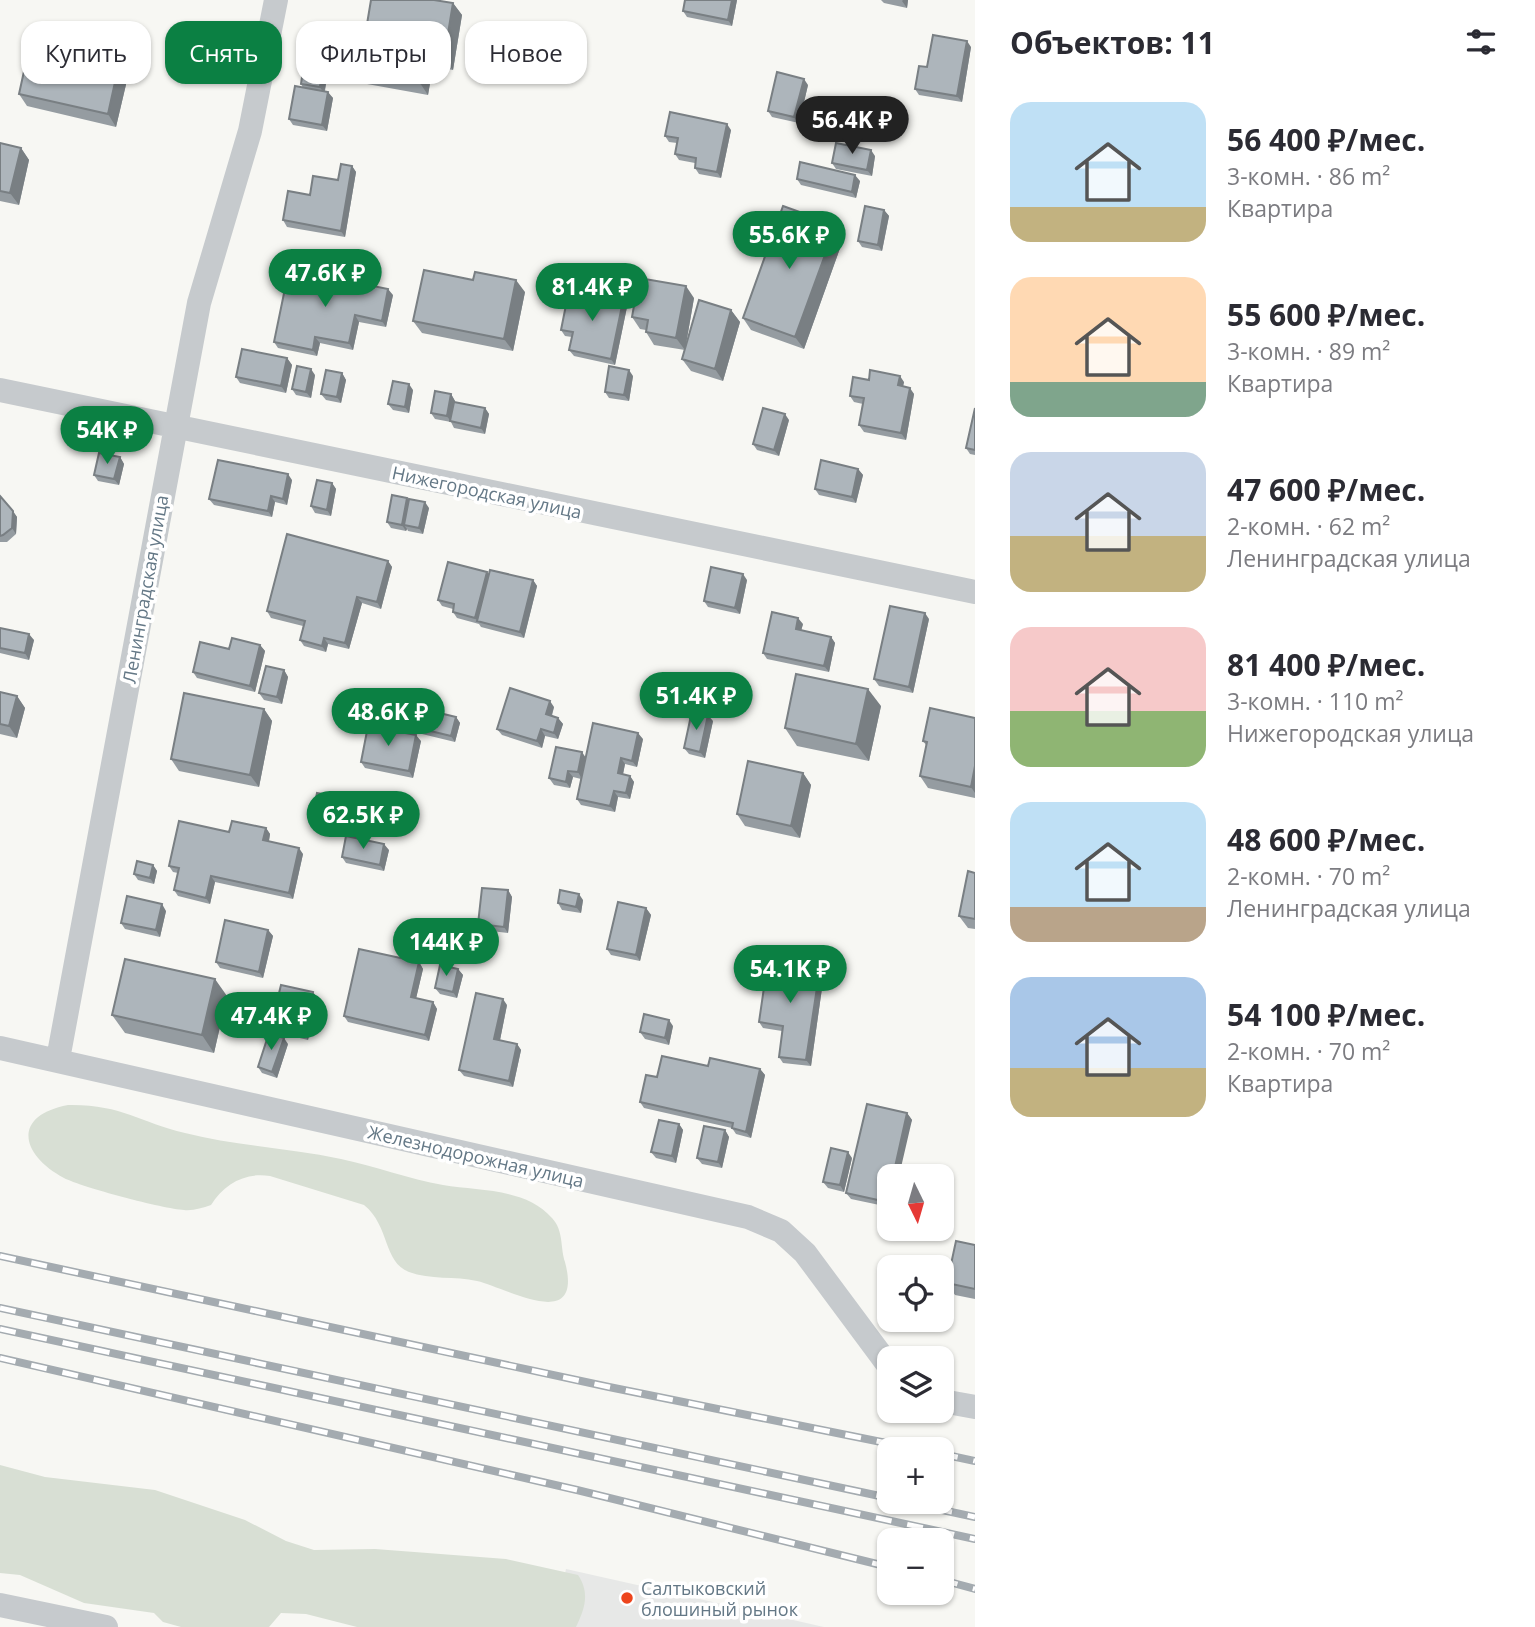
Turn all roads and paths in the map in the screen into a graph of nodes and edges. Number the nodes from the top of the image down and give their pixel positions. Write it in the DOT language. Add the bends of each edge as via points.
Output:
graph roads {
  1 [pos="276,0"];
  2 [pos="0,390"];
  3 [pos="174,427"];
  4 [pos="975,593"];
  5 [pos="0,1048"];
  6 [pos="58,1059"];
  7 [pos="877,1350"];
  8 [pos="954,1403"];
  9 [pos="975,1407"];
  10 [pos="0,1605"];
  11 [pos="106,1627"];
  1 -- 3 [label="street, Ленинградская улица" via="250,131 199,303"];
  2 -- 3 [label="street, Нижегородская улица"];
  3 -- 4 [label="street, Нижегородская улица"];
  3 -- 6 [label="street, Ленинградская улица"];
  5 -- 6 [label="street, Железнодорожная улица"];
  6 -- 7 [label="street, Железнодорожная улица" via="748,1217 781,1231 805,1252"];
  8 -- 9 [label="street"];
  10 -- 11 [label="street"];
}
